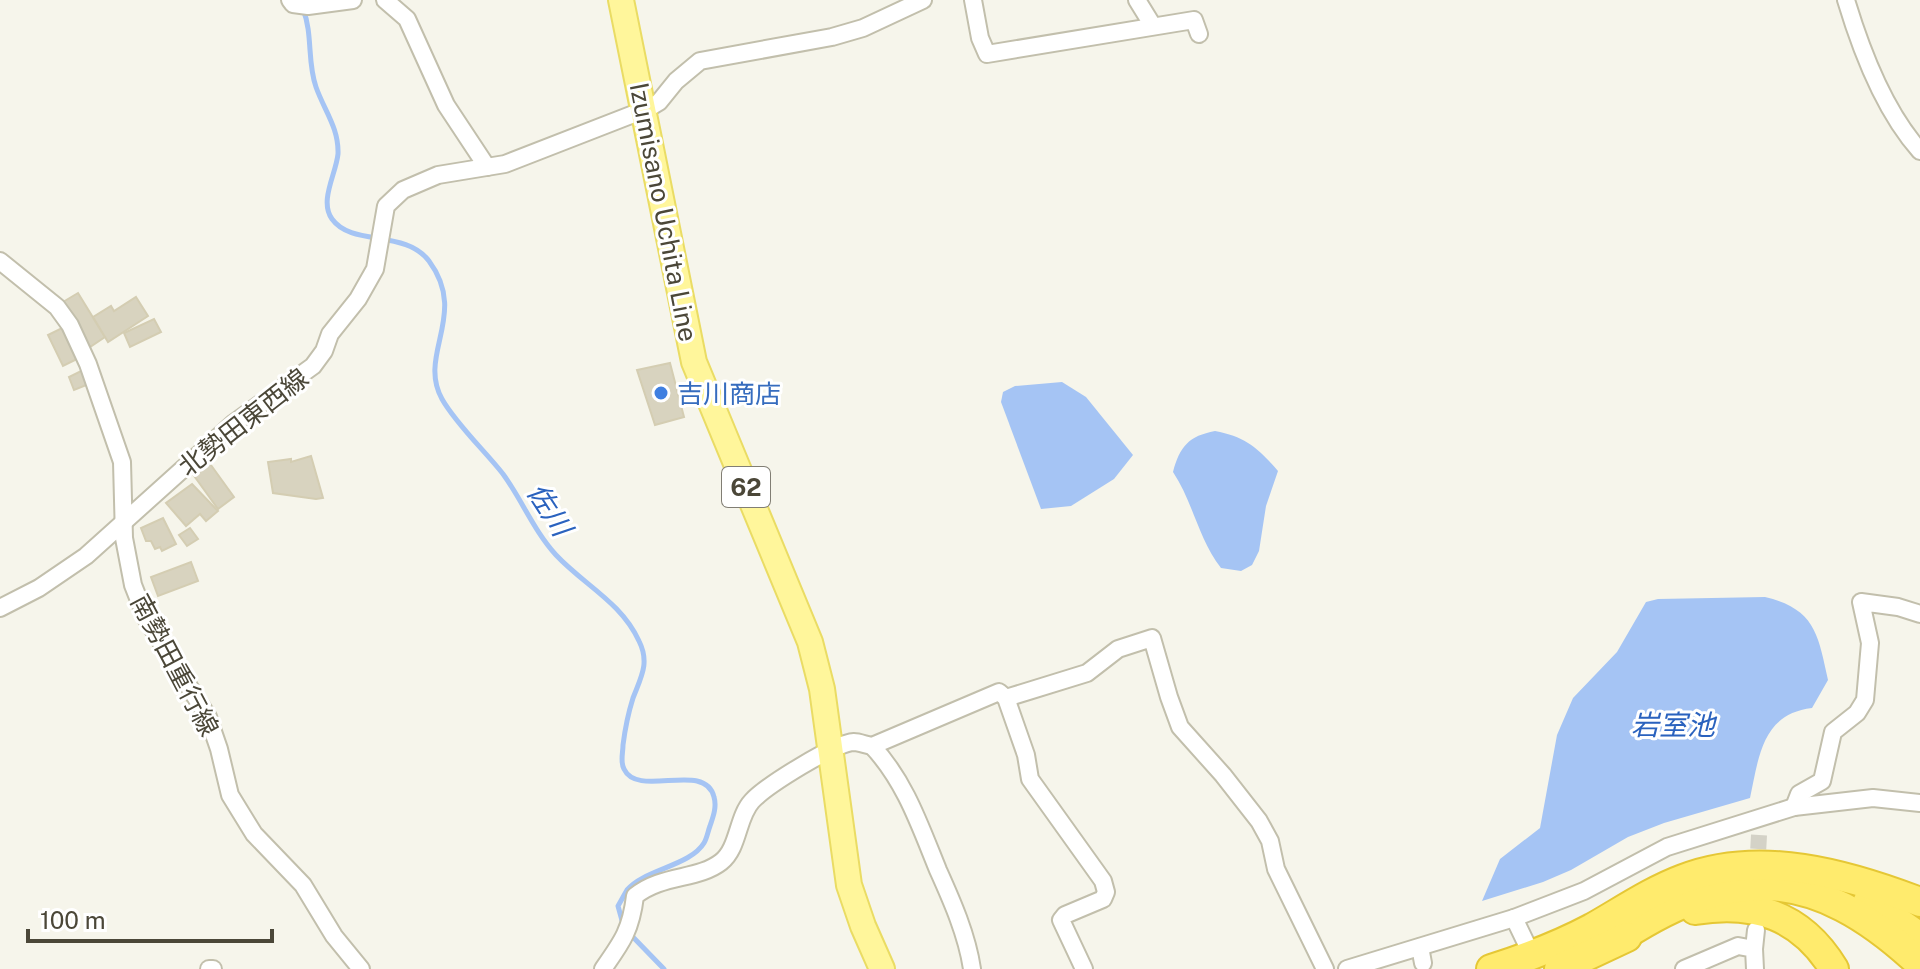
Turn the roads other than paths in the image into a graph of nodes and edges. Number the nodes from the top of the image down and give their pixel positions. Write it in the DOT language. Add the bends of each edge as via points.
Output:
graph roads {
  1 [pos="353,0"];
  2 [pos="385,0"];
  3 [pos="621,0"];
  4 [pos="923,0"];
  5 [pos="973,0"];
  6 [pos="1137,0"];
  7 [pos="1846,0"];
  8 [pos="297,3"];
  9 [pos="1153,26"];
  10 [pos="1199,34"];
  11 [pos="643,110"];
  12 [pos="1920,151"];
  13 [pos="487,167"];
  14 [pos="0,261"];
  15 [pos="123,520"];
  16 [pos="0,608"];
  17 [pos="1920,614"];
  18 [pos="1006,698"];
  19 [pos="872,746"];
  20 [pos="829,750"];
  21 [pos="1920,803"];
  22 [pos="1794,807"];
  23 [pos="1802,870"];
  24 [pos="1920,902"];
  25 [pos="1514,918"];
  26 [pos="1756,930"];
  27 [pos="1920,937"];
  28 [pos="1611,944"];
  29 [pos="1527,945"];
  30 [pos="1754,949"];
  31 [pos="1920,964"];
  32 [pos="361,969"];
  33 [pos="603,969"];
  34 [pos="882,969"];
  35 [pos="972,969"];
  36 [pos="1084,969"];
  37 [pos="1325,969"];
  38 [pos="1347,969"];
  39 [pos="1491,969"];
  40 [pos="1559,969"];
  41 [pos="1684,969"];
  42 [pos="1755,969"];
  43 [pos="1834,969"];
  1 -- 8 [label="street"];
  2 -- 13 [label="street" via="407,19 446,105"];
  3 -- 11 [label="main road, Izumisano Uchita Line / 62"];
  4 -- 11 [label="street, 北勢田東西線" via="832,37 700,61 659,102"];
  5 -- 9 [label="street" via="987,54"];
  6 -- 9 [label="street"];
  7 -- 12 [label="street" via="1872,74"];
  9 -- 10 [label="street" via="1194,20"];
  11 -- 13 [label="street, 北勢田東西線"];
  11 -- 20 [label="main road, Izumisano Uchita Line / 62" via="694,362 810,642"];
  13 -- 15 [label="street, 北勢田東西線" via="438,175 403,190 386,206 375,269 313,366 234,423"];
  14 -- 15 [label="street, 南勢田重行線" via="57,307 70,325 122,462"];
  15 -- 16 [label="street, 北勢田東西線" via="86,556"];
  15 -- 32 [label="street, 南勢田重行線" via="138,599 208,717 236,807 303,885"];
  17 -- 22 [label="street" via="1861,602 1870,643 1865,700 1833,732 1822,781 1799,794"];
  18 -- 19 [label="street" via="999,692 987,696"];
  18 -- 36 [label="street" via="1030,779 1103,881 1103,899 1061,920"];
  18 -- 37 [label="street" via="1087,673 1118,649 1152,638 1180,727 1259,821 1276,869"];
  19 -- 20 [label="street" via="855,742"];
  19 -- 35 [label="street" via="910,801"];
  20 -- 33 [label="street" via="751,802 722,861 635,896 632,922"];
  20 -- 34 [label="main road, Izumisano Uchita Line / 62" via="849,885"];
  21 -- 22 [label="street" via="1873,798"];
  22 -- 25 [label="street" via="1760,827 1667,847 1584,891"];
  23 -- 24 [label="highway" via="1841,876"];
  23 -- 27 [label="highway" via="1849,890"];
  23 -- 39 [label="highway" via="1747,864 1684,879 1558,945"];
  25 -- 29 [label="street"];
  25 -- 38 [label="street" via="1422,955"];
  26 -- 30 [label="street"];
  28 -- 31 [label="highway" via="1692,899 1721,889 1779,885 1836,904"];
  28 -- 40 [label="highway"];
  28 -- 43 [label="highway" via="1687,912 1719,906 1750,909 1804,931"];
  30 -- 41 [label="street" via="1738,946"];
  30 -- 42 [label="street"];
}
